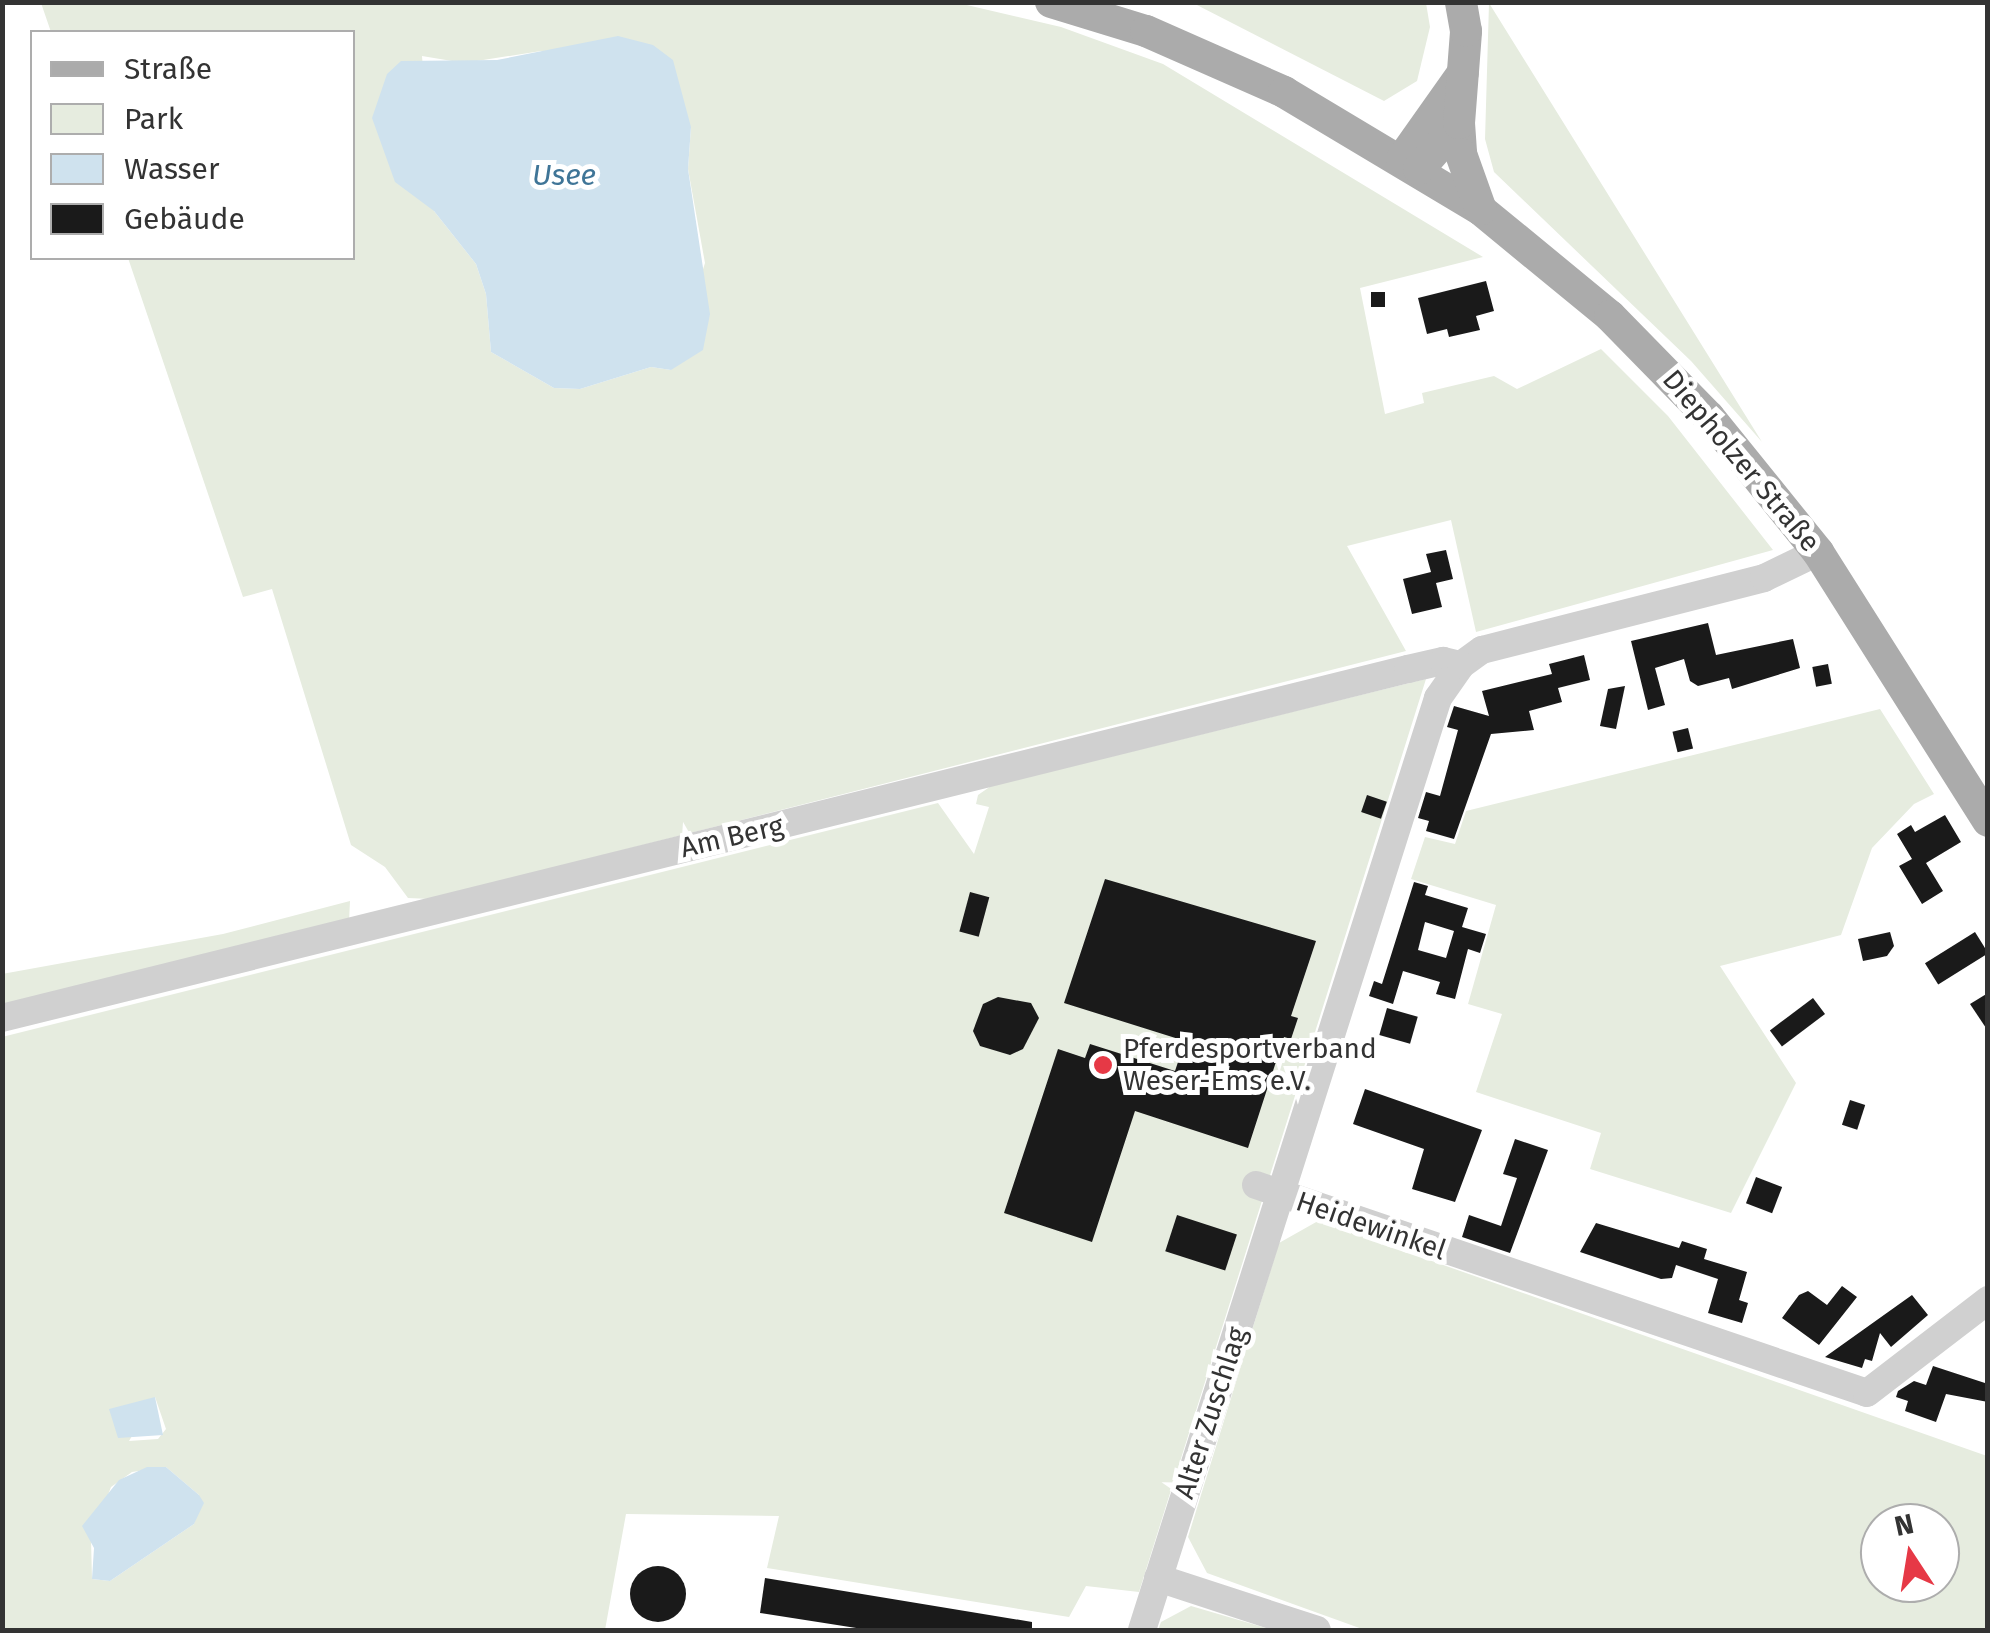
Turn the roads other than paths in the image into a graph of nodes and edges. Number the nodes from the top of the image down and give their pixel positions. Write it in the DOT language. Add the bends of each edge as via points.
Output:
graph roads {
  1 [pos="1051,2"];
  2 [pos="1462,2"];
  3 [pos="1464,70"];
  4 [pos="1459,123"];
  5 [pos="1410,164"];
  6 [pos="1481,210"];
  7 [pos="1818,552"];
  8 [pos="1461,665"];
  9 [pos="1988,821"];
  10 [pos="2,1018"];
  11 [pos="1268,1191"];
  12 [pos="1988,1300"];
  13 [pos="1158,1578"];
  14 [pos="1142,1630"];
  15 [pos="1317,1630"];
  1 -- 5 [label="main road, Diepholzer Straße" via="1146,31 1284,92"];
  2 -- 3 [label="main road"];
  3 -- 4 [label="main road"];
  3 -- 5 [label="main road"];
  4 -- 5 [label="main road"];
  4 -- 6 [label="main road" via="1461,154"];
  5 -- 6 [label="main road, Diepholzer Straße"];
  6 -- 7 [label="main road, Diepholzer Straße" via="1666,370"];
  7 -- 8 [label="street" via="1764,578 1504,643"];
  7 -- 9 [label="main road, Diepholzer Straße"];
  8 -- 10 [label="street, Am Berg" via="1443,661 1408,669"];
  8 -- 11 [label="street, Heidewinkel" via="1438,698"];
  11 -- 12 [label="street, Heidewinkel" via="1867,1393"];
  11 -- 13 [label="street, Alter Zuschlag"];
  13 -- 14 [label="street, Alter Zuschlag"];
  13 -- 15 [label="street"];
}
